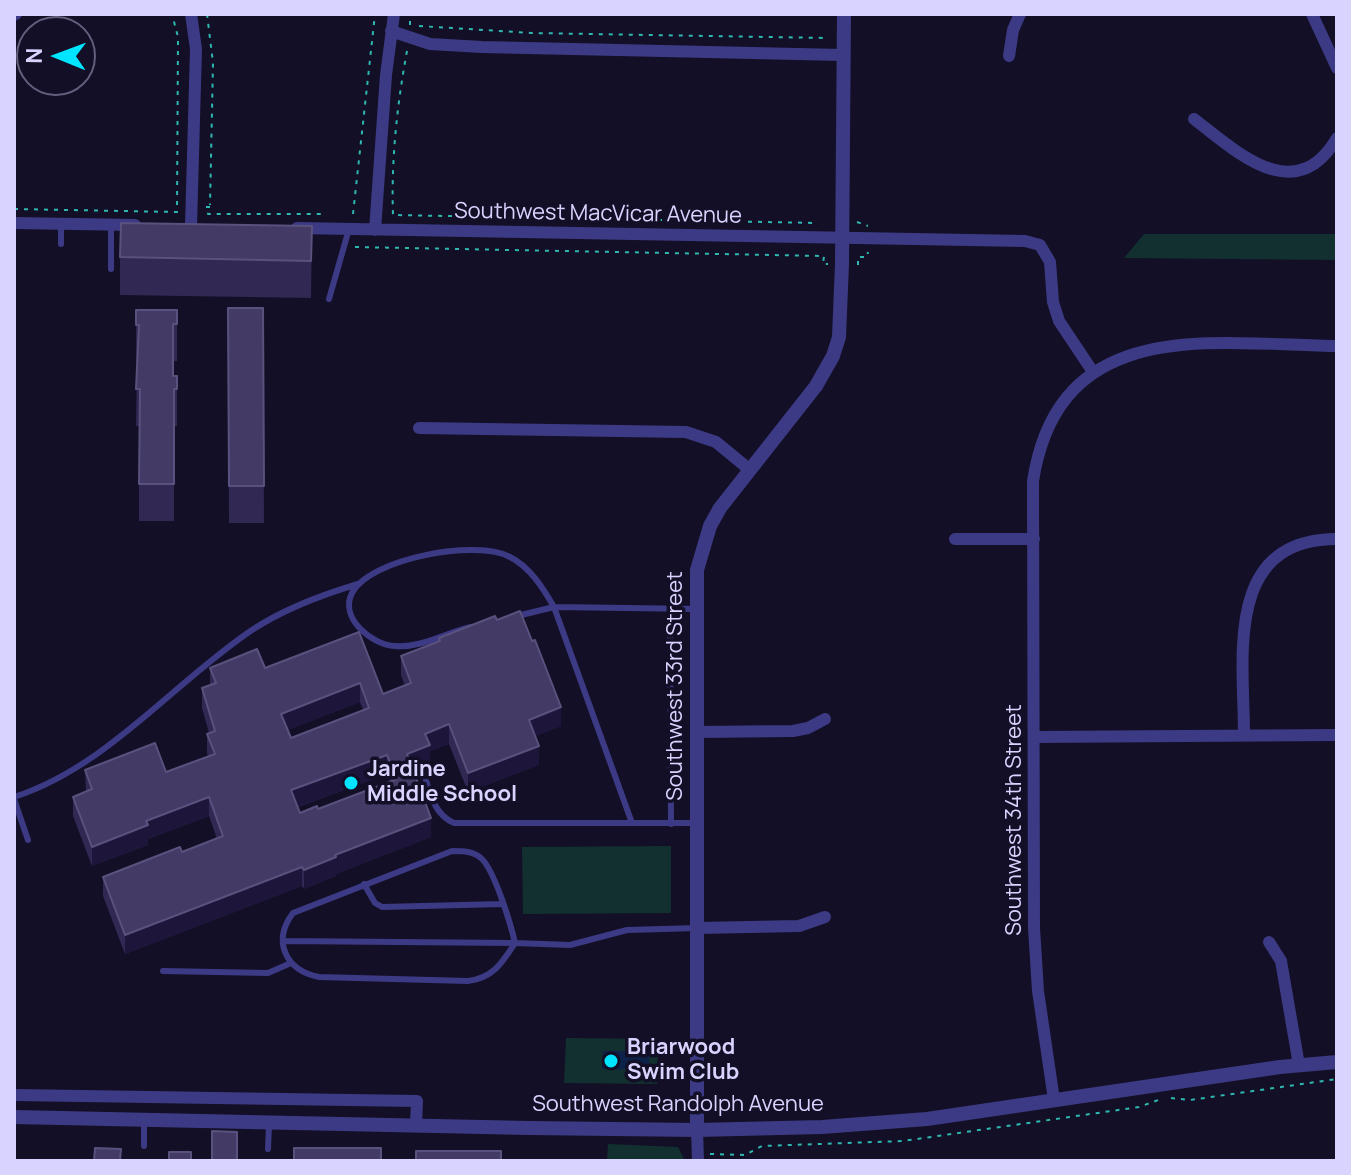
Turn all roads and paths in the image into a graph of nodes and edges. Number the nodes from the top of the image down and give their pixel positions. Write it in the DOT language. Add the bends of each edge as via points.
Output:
graph roads {
  1 [pos="172,14"];
  2 [pos="191,14"];
  3 [pos="207,14"];
  4 [pos="375,14"];
  5 [pos="394,14"];
  6 [pos="410,14"];
  7 [pos="844,14"];
  8 [pos="1020,14"];
  9 [pos="1312,14"];
  10 [pos="391,31"];
  11 [pos="409,37"];
  12 [pos="828,38"];
  13 [pos="843,55"];
  14 [pos="1009,56"];
  15 [pos="1337,68"];
  16 [pos="1194,119"];
  17 [pos="1336,143"];
  18 [pos="210,207"];
  19 [pos="191,208"];
  20 [pos="14,209"];
  21 [pos="329,215"];
  22 [pos="14,223"];
  23 [pos="61,223"];
  24 [pos="818,223"];
  25 [pos="111,225"];
  26 [pos="143,225"];
  27 [pos="175,226"];
  28 [pos="191,226"];
  29 [pos="206,226"];
  30 [pos="285,228"];
  31 [pos="349,229"];
  32 [pos="375,230"];
  33 [pos="841,238"];
  34 [pos="61,244"];
  35 [pos="817,256"];
  36 [pos="111,269"];
  37 [pos="329,299"];
  38 [pos="1337,346"];
  39 [pos="1093,372"];
  40 [pos="419,428"];
  41 [pos="750,470"];
  42 [pos="955,539"];
  43 [pos="1034,539"];
  44 [pos="1337,539"];
  45 [pos="359,584"];
  46 [pos="554,607"];
  47 [pos="670,609"];
  48 [pos="697,609"];
  49 [pos="507,618"];
  50 [pos="476,625"];
  51 [pos="825,719"];
  52 [pos="698,732"];
  53 [pos="1244,735"];
  54 [pos="1337,735"];
  55 [pos="1035,737"];
  56 [pos="423,772"];
  57 [pos="14,798"];
  58 [pos="632,823"];
  59 [pos="697,823"];
  60 [pos="671,824"];
  61 [pos="28,840"];
  62 [pos="364,884"];
  63 [pos="503,904"];
  64 [pos="825,917"];
  65 [pos="698,928"];
  66 [pos="283,941"];
  67 [pos="1269,942"];
  68 [pos="515,943"];
  69 [pos="291,963"];
  70 [pos="163,971"];
  71 [pos="1337,1062"];
  72 [pos="1299,1065"];
  73 [pos="1337,1079"];
  74 [pos="14,1095"];
  75 [pos="57,1096"];
  76 [pos="197,1098"];
  77 [pos="1054,1100"];
  78 [pos="14,1117"];
  79 [pos="56,1119"];
  80 [pos="144,1120"];
  81 [pos="197,1121"];
  82 [pos="269,1121"];
  83 [pos="416,1124"];
  84 [pos="697,1130"];
  85 [pos="144,1146"];
  86 [pos="268,1149"];
  87 [pos="698,1158"];
  1 -- 20 [label="path" via="178,37 177,212"];
  2 -- 19 [label="street" via="196,49"];
  3 -- 18 [label="path" via="213,63"];
  4 -- 31 [label="path"];
  5 -- 10 [label="street"];
  6 -- 12 [label="path" via="410,24 467,30"];
  7 -- 13 [label="street, Southwest 33rd Street"];
  8 -- 14 [label="street"];
  9 -- 15 [label="street"];
  10 -- 11 [label="street"];
  10 -- 32 [label="street"];
  11 -- 13 [label="street" via="430,44 482,47"];
  11 -- 24 [label="path" via="400,89 393,215"];
  13 -- 33 [label="street, Southwest 33rd Street"];
  16 -- 17 [label="street" via="1267,169 1308,166"];
  18 -- 19 [label="path"];
  18 -- 21 [label="path" via="208,214"];
  19 -- 28 [label="street"];
  22 -- 23 [label="street"];
  23 -- 25 [label="street"];
  23 -- 34 [label="lane"];
  25 -- 26 [label="street"];
  25 -- 36 [label="lane"];
  27 -- 28 [label="street"];
  28 -- 29 [label="street"];
  30 -- 31 [label="street, Southwest MacVicar Avenue"];
  31 -- 32 [label="street, Southwest MacVicar Avenue"];
  31 -- 35 [label="path" via="354,247"];
  31 -- 37 [label="lane"];
  32 -- 33 [label="street, Southwest MacVicar Avenue"];
  33 -- 39 [label="street, Southwest MacVicar Avenue" via="1040,245 1050,262 1059,321"];
  33 -- 41 [label="street, Southwest 33rd Street" via="841,313 833,356"];
  38 -- 39 [label="street" via="1172,345 1136,352"];
  39 -- 43 [label="street, Southwest 34th Street" via="1062,403 1042,442 1033,481"];
  40 -- 41 [label="street" via="686,432 716,442"];
  41 -- 48 [label="street, Southwest 33rd Street" via="710,526 697,570"];
  42 -- 43 [label="street"];
  43 -- 55 [label="street, Southwest 34th Street"];
  44 -- 53 [label="street" via="1306,543 1283,554 1253,589 1244,622"];
  45 -- 46 [label="lane" via="423,556 491,550 524,566"];
  45 -- 50 [label="lane" via="351,593 352,617 379,644 418,645"];
  45 -- 57 [label="lane" via="306,602 253,630 100,751 58,779"];
  46 -- 47 [label="lane"];
  46 -- 49 [label="lane"];
  46 -- 58 [label="lane"];
  47 -- 48 [label="lane"];
  47 -- 60 [label="lane"];
  48 -- 52 [label="street, Southwest 33rd Street"];
  51 -- 52 [label="street" via="793,731"];
  52 -- 59 [label="street, Southwest 33rd Street"];
  53 -- 54 [label="street"];
  53 -- 55 [label="street"];
  55 -- 77 [label="street, Southwest 34th Street" via="1036,973"];
  56 -- 58 [label="lane" via="442,818 454,823"];
  57 -- 61 [label="lane"];
  58 -- 60 [label="lane"];
  59 -- 60 [label="lane"];
  59 -- 65 [label="street, Southwest 33rd Street"];
  62 -- 63 [label="lane" via="382,907"];
  62 -- 63 [label="lane" via="463,851 484,861"];
  62 -- 66 [label="lane" via="293,913 284,925"];
  63 -- 68 [label="lane"];
  64 -- 65 [label="street" via="799,926"];
  65 -- 68 [label="lane" via="627,930 570,945"];
  65 -- 84 [label="street, Southwest 33rd Street"];
  66 -- 68 [label="lane"];
  66 -- 69 [label="lane"];
  67 -- 72 [label="street" via="1281,961"];
  68 -- 69 [label="lane" via="500,967 468,981 319,977"];
  69 -- 70 [label="lane" via="268,973"];
  71 -- 72 [label="street, Southwest Randolph Avenue"];
  72 -- 77 [label="street, Southwest Randolph Avenue"];
  73 -- 87 [label="path" via="1190,1100 1166,1098 1139,1107 903,1141 762,1146 745,1155"];
  74 -- 75 [label="street"];
  75 -- 76 [label="street"];
  75 -- 79 [label="street"];
  76 -- 81 [label="street"];
  76 -- 83 [label="street" via="417,1101"];
  77 -- 84 [label="street, Southwest Randolph Avenue" via="875,1124"];
  78 -- 79 [label="street, Southwest Randolph Avenue"];
  79 -- 80 [label="street, Southwest Randolph Avenue"];
  80 -- 81 [label="street, Southwest Randolph Avenue"];
  80 -- 85 [label="lane"];
  81 -- 82 [label="street, Southwest Randolph Avenue"];
  82 -- 83 [label="street, Southwest Randolph Avenue"];
  82 -- 86 [label="lane"];
  83 -- 84 [label="street, Southwest Randolph Avenue"];
  84 -- 87 [label="street, Southwest 33rd Street"];
}
